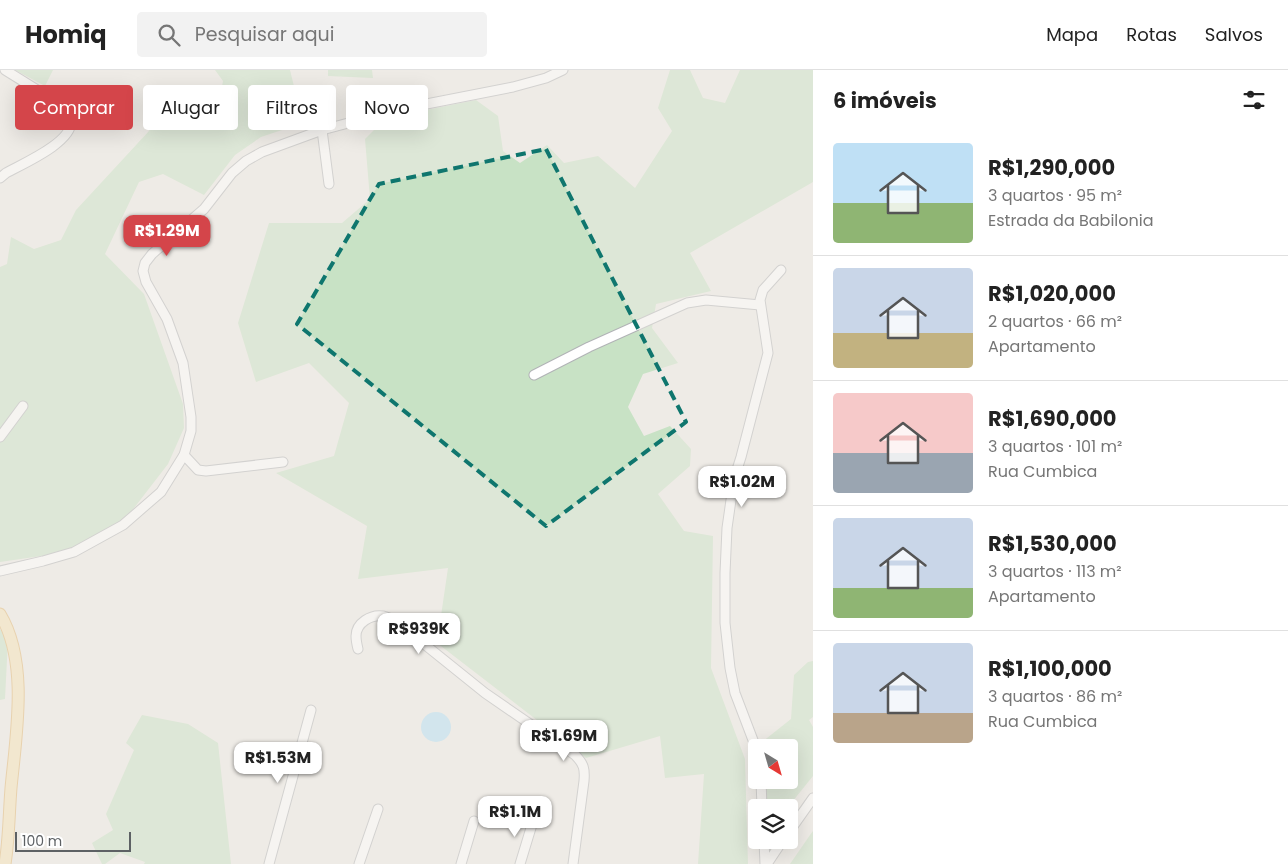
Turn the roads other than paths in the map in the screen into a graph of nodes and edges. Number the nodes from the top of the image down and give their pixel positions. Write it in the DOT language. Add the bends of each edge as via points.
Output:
graph roads {
  1 [pos="5,70"];
  2 [pos="563,70"];
  3 [pos="336,126"];
  4 [pos="322,130"];
  5 [pos="0,178"];
  6 [pos="329,184"];
  7 [pos="781,270"];
  8 [pos="760,305"];
  9 [pos="534,375"];
  10 [pos="23,406"];
  11 [pos="0,437"];
  12 [pos="184,455"];
  13 [pos="283,462"];
  14 [pos="0,571"];
  15 [pos="0,614"];
  16 [pos="358,648"];
  17 [pos="311,710"];
  18 [pos="753,739"];
  19 [pos="813,798"];
  20 [pos="378,809"];
  21 [pos="534,818"];
  22 [pos="798,819"];
  23 [pos="474,821"];
  24 [pos="765,849"];
  25 [pos="777,849"];
  26 [pos="5,864"];
  27 [pos="269,864"];
  28 [pos="359,864"];
  29 [pos="461,864"];
  30 [pos="520,864"];
  31 [pos="573,864"];
  32 [pos="766,864"];
  1 -- 5 [label="street" via="63,106 72,121 61,140"];
  2 -- 3 [label="street" via="512,87 401,109"];
  4 -- 6 [label="street"];
  4 -- 12 [label="street" via="246,161 232,173 204,209 145,263 146,282 166,318 183,364 191,418"];
  7 -- 8 [label="street" via="763,290"];
  8 -- 9 [label="street" via="706,300 687,303"];
  8 -- 18 [label="street" via="768,353 734,479 725,573 725,622 730,668 735,693"];
  10 -- 11 [label="street"];
  12 -- 13 [label="street" via="198,470 206,471"];
  12 -- 14 [label="street" via="161,492 123,525 74,552"];
  15 -- 26 [label="main road" via="14,652 17,687"];
  16 -- 31 [label="street" via="357,628 363,621 373,616 384,616 398,622 485,693 583,763 584,781"];
  17 -- 27 [label="street"];
  19 -- 22 [label="street"];
  20 -- 28 [label="street"];
  21 -- 30 [label="street"];
  23 -- 29 [label="street"];
  24 -- 32 [label="street"];
  25 -- 32 [label="street"];
}
